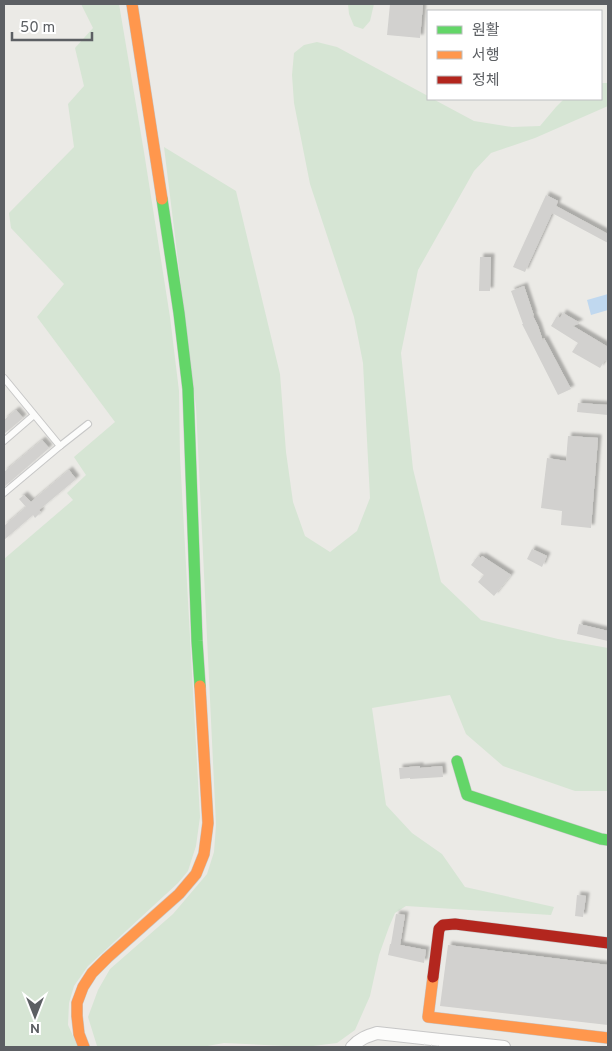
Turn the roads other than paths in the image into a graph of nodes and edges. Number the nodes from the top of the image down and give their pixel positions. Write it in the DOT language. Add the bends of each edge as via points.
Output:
graph roads {
  1 [pos="132,4"];
  2 [pos="5,383"];
  3 [pos="34,415"];
  4 [pos="88,424"];
  5 [pos="4,441"];
  6 [pos="60,446"];
  7 [pos="4,493"];
  8 [pos="457,761"];
  9 [pos="608,840"];
  10 [pos="608,942"];
  11 [pos="608,1038"];
  12 [pos="84,1047"];
  13 [pos="352,1047"];
  14 [pos="504,1047"];
  1 -- 12 [label="street" via="188,389 197,640 208,823 204,854 196,874 179,894 107,958 82,987 77,1016"];
  2 -- 3 [label="lane"];
  3 -- 5 [label="lane"];
  3 -- 6 [label="lane"];
  4 -- 6 [label="lane"];
  6 -- 7 [label="lane"];
  8 -- 9 [label="street" via="467,795"];
  10 -- 11 [label="street" via="443,925 439,929 428,1017"];
  13 -- 14 [label="street" via="357,1041 377,1033"];
}
